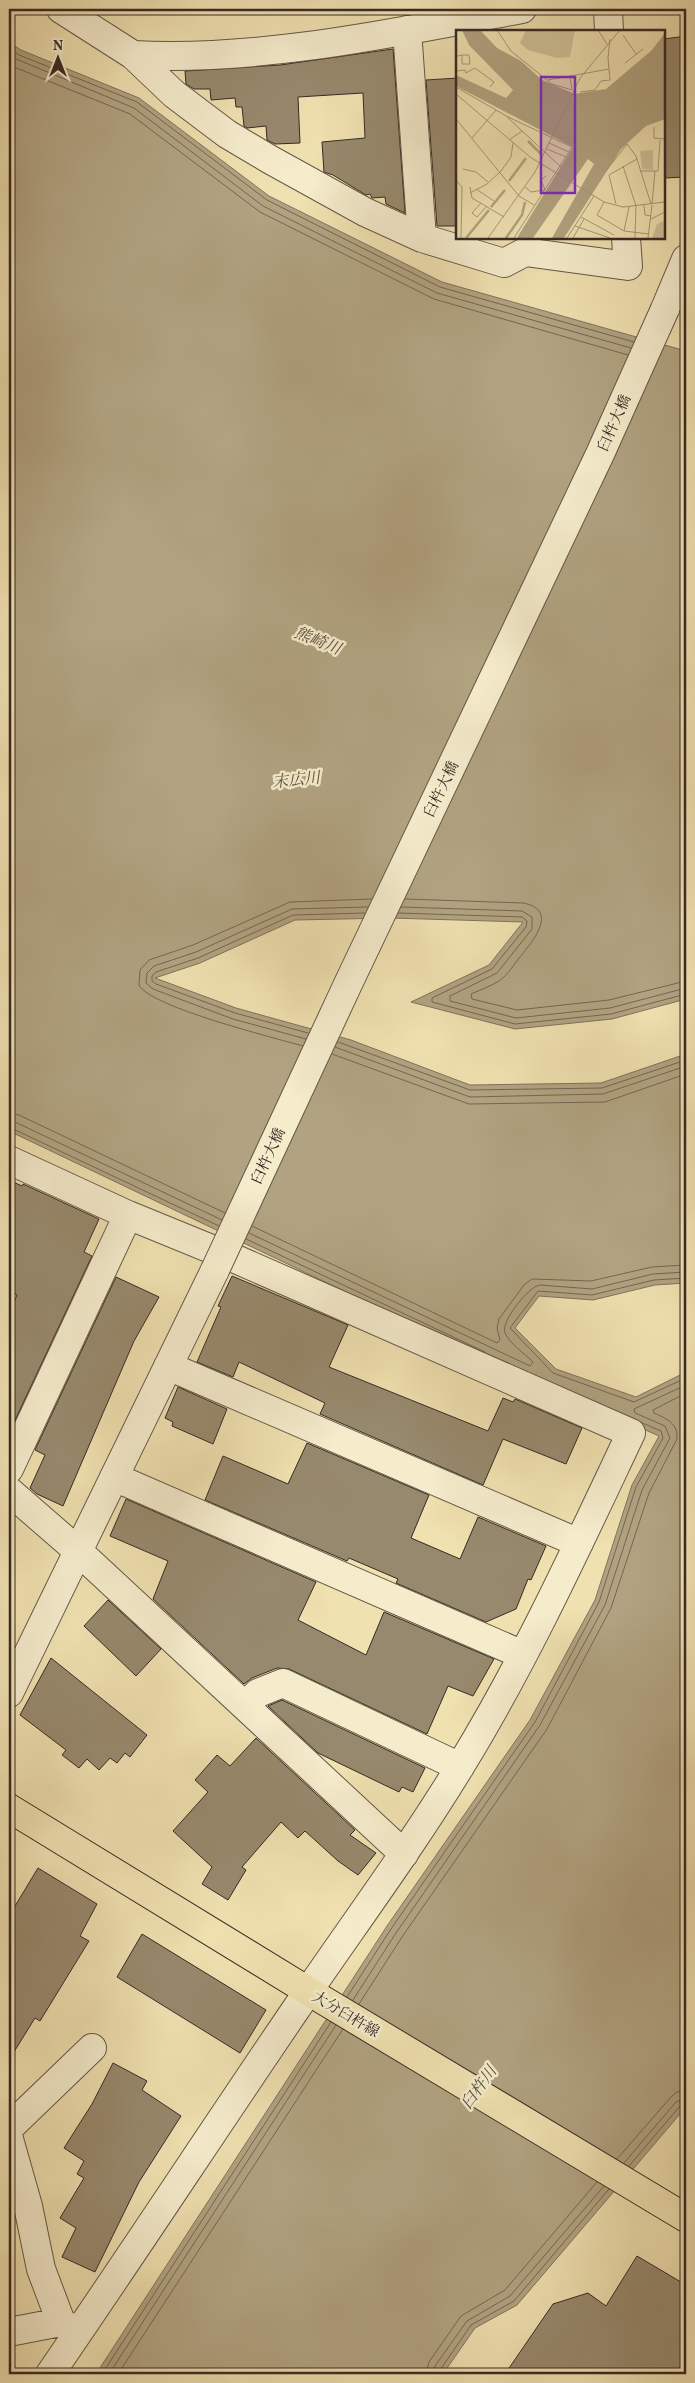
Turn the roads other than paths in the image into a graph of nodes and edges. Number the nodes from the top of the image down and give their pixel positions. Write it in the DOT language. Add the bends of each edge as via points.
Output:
graph roads {
  1 [pos="61,9"];
  2 [pos="608,9"];
  3 [pos="512,17"];
  4 [pos="407,30"];
  5 [pos="609,30"];
  6 [pos="133,55"];
  7 [pos="422,238"];
  8 [pos="626,239"];
  9 [pos="523,245"];
  10 [pos="686,260"];
  11 [pos="9,1160"];
  12 [pos="128,1215"];
  13 [pos="168,1366"];
  14 [pos="9,1469"];
  15 [pos="114,1477"];
  16 [pos="9,1491"];
  17 [pos="579,1543"];
  18 [pos="78,1551"];
  19 [pos="522,1655"];
  20 [pos="9,1693"];
  21 [pos="245,1706"];
  22 [pos="460,1767"];
  23 [pos="9,1808"];
  24 [pos="404,1854"];
  25 [pos="316,1996"];
  26 [pos="92,2048"];
  27 [pos="9,2128"];
  28 [pos="9,2139"];
  29 [pos="686,2218"];
  30 [pos="70,2327"];
  31 [pos="9,2332"];
  32 [pos="50,2374"];
  1 -- 6 [label="street"];
  2 -- 5 [label="street"];
  3 -- 4 [label="street"];
  4 -- 6 [label="street" via="270,50 176,57"];
  4 -- 7 [label="street"];
  6 -- 7 [label="street" via="174,94 227,134 365,212"];
  7 -- 9 [label="street" via="504,263"];
  8 -- 9 [label="street" via="628,266"];
  10 -- 13 [label="street, 臼杵大橋, bridge" via="600,454"];
  11 -- 12 [label="street"];
  12 -- 14 [label="street"];
  12 -- 17 [label="street" via="631,1433"];
  13 -- 15 [label="street, 臼杵大橋"];
  13 -- 17 [label="street"];
  15 -- 18 [label="street, 臼杵大橋"];
  15 -- 19 [label="street"];
  16 -- 18 [label="street"];
  17 -- 19 [label="street"];
  18 -- 20 [label="street, 臼杵大橋"];
  18 -- 21 [label="street"];
  19 -- 22 [label="street"];
  21 -- 22 [label="street" via="258,1694 283,1683"];
  21 -- 24 [label="street"];
  22 -- 24 [label="street"];
  23 -- 25 [label="main road, 大分臼杵線"];
  24 -- 25 [label="street"];
  25 -- 29 [label="main road, 大分臼杵線"];
  25 -- 30 [label="street"];
  26 -- 27 [label="street"];
  28 -- 30 [label="street" via="41,2269"];
  30 -- 31 [label="street"];
  30 -- 32 [label="street"];
}
